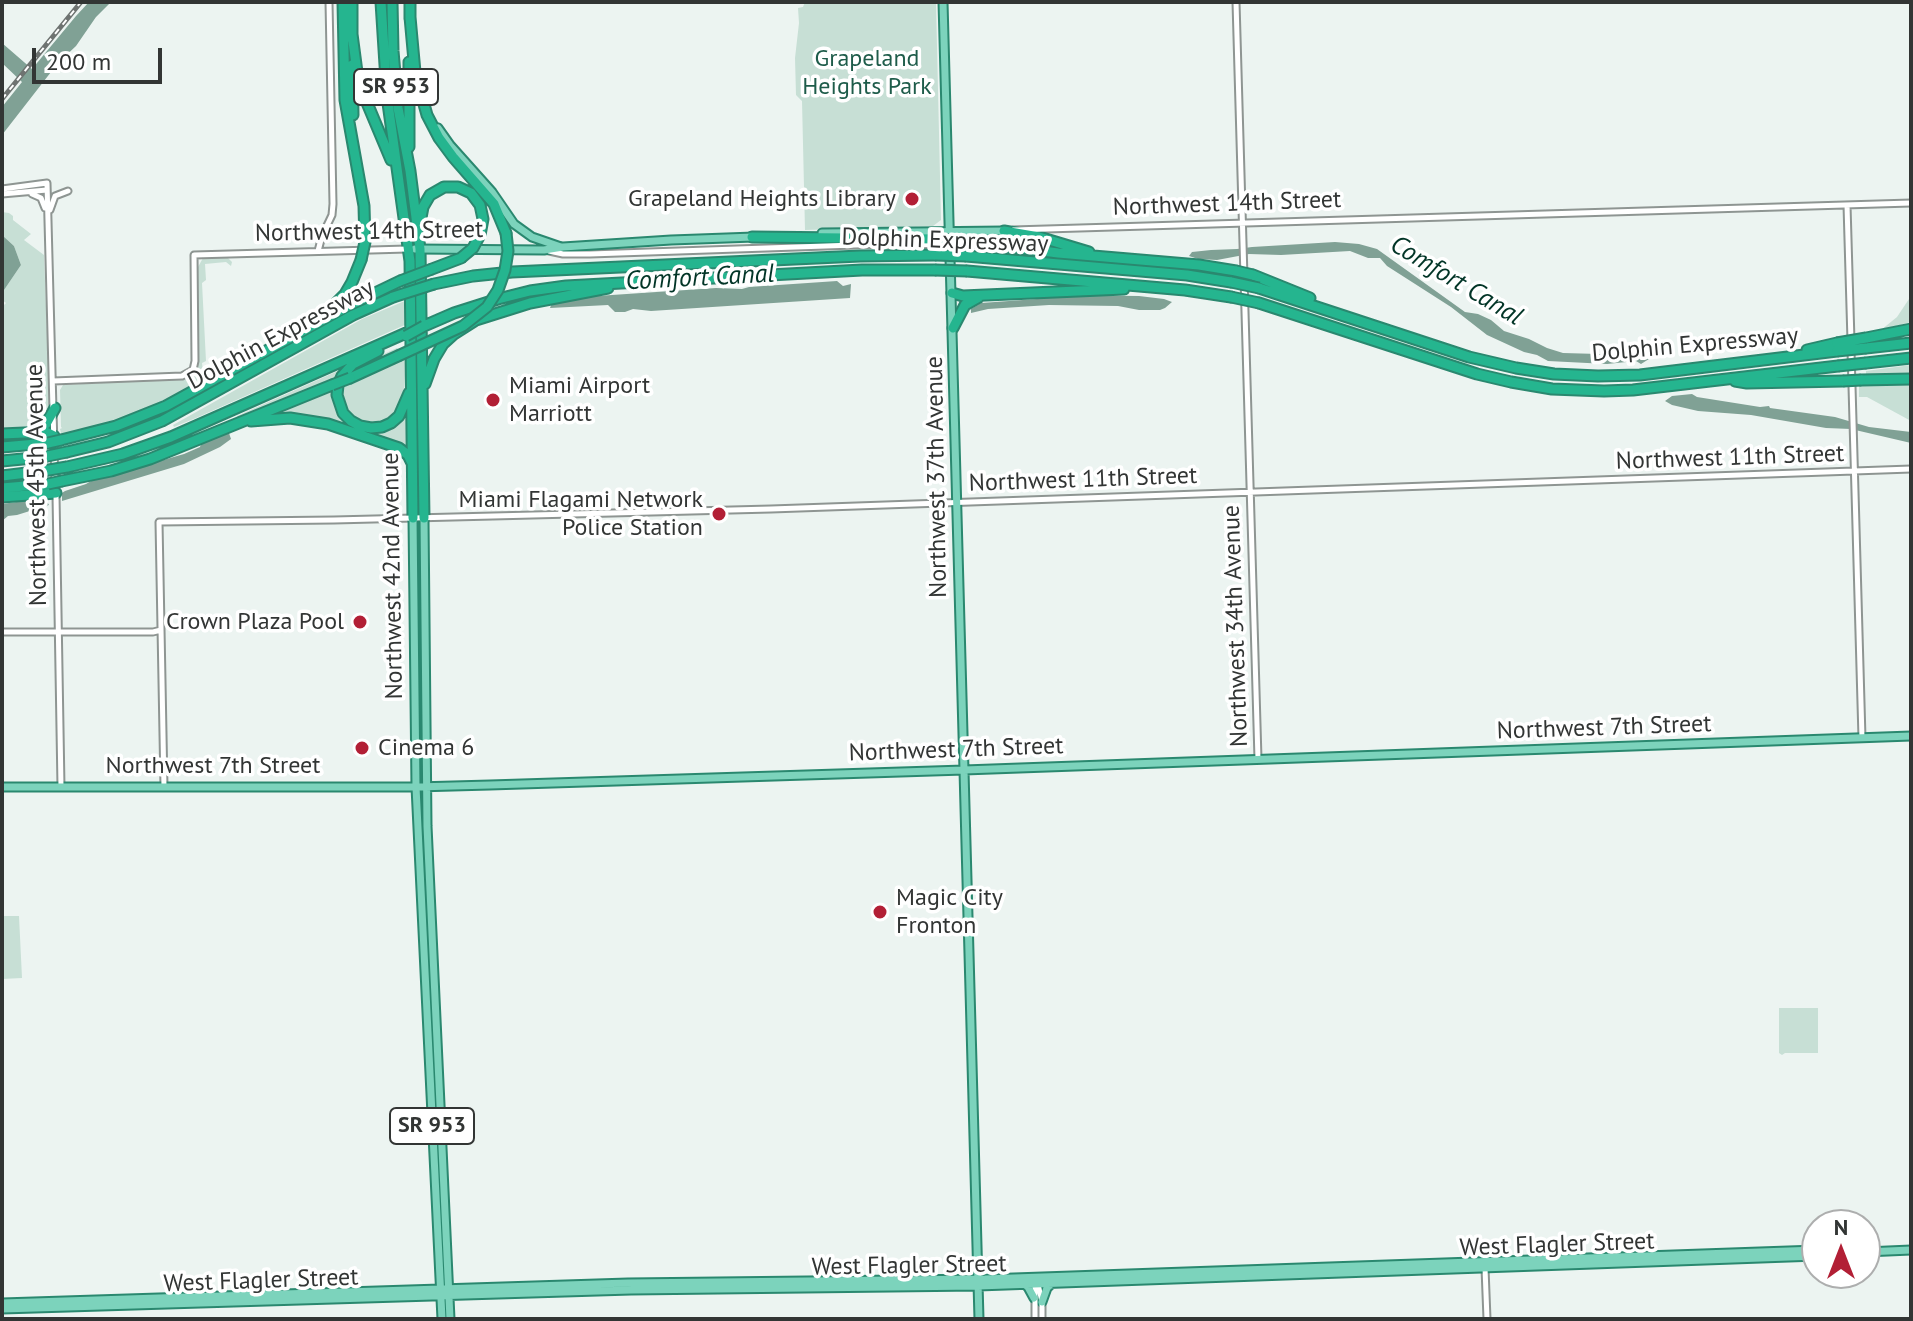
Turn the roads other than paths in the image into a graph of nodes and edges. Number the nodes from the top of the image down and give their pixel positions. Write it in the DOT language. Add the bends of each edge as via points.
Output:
graph roads {
  1 [pos="329,2"];
  2 [pos="343,2"];
  3 [pos="352,2"];
  4 [pos="381,2"];
  5 [pos="392,2"];
  6 [pos="410,2"];
  7 [pos="943,2"];
  8 [pos="1236,2"];
  9 [pos="410,17"];
  10 [pos="352,34"];
  11 [pos="419,91"];
  12 [pos="355,154"];
  13 [pos="410,171"];
  14 [pos="47,187"];
  15 [pos="399,187"];
  16 [pos="2,191"];
  17 [pos="68,191"];
  18 [pos="23,192"];
  19 [pos="1911,203"];
  20 [pos="1847,205"];
  21 [pos="48,219"];
  22 [pos="1243,224"];
  23 [pos="1004,231"];
  24 [pos="951,232"];
  25 [pos="418,234"];
  26 [pos="752,237"];
  27 [pos="951,245"];
  28 [pos="563,247"];
  29 [pos="415,249"];
  30 [pos="544,250"];
  31 [pos="318,251"];
  32 [pos="1100,255"];
  33 [pos="635,282"];
  34 [pos="1159,288"];
  35 [pos="952,293"];
  36 [pos="982,295"];
  37 [pos="1365,322"];
  38 [pos="953,328"];
  39 [pos="305,329"];
  40 [pos="1911,329"];
  41 [pos="406,334"];
  42 [pos="1866,343"];
  43 [pos="1911,343"];
  44 [pos="1911,358"];
  45 [pos="1727,379"];
  46 [pos="1911,379"];
  47 [pos="53,381"];
  48 [pos="412,386"];
  49 [pos="423,391"];
  50 [pos="55,408"];
  51 [pos="236,424"];
  52 [pos="34,432"];
  53 [pos="2,434"];
  54 [pos="54,440"];
  55 [pos="2,447"];
  56 [pos="2,461"];
  57 [pos="413,466"];
  58 [pos="1911,469"];
  59 [pos="1855,471"];
  60 [pos="2,476"];
  61 [pos="2,488"];
  62 [pos="1251,492"];
  63 [pos="56,493"];
  64 [pos="2,497"];
  65 [pos="957,503"];
  66 [pos="418,518"];
  67 [pos="161,630"];
  68 [pos="2,632"];
  69 [pos="58,632"];
  70 [pos="414,636"];
  71 [pos="414,651"];
  72 [pos="424,652"];
  73 [pos="424,668"];
  74 [pos="1911,736"];
  75 [pos="1862,738"];
  76 [pos="1258,759"];
  77 [pos="964,770"];
  78 [pos="425,786"];
  79 [pos="2,787"];
  80 [pos="61,787"];
  81 [pos="164,787"];
  82 [pos="416,787"];
  83 [pos="420,873"];
  84 [pos="430,889"];
  85 [pos="422,914"];
  86 [pos="432,931"];
  87 [pos="434,1166"];
  88 [pos="444,1179"];
  89 [pos="1911,1250"];
  90 [pos="1801,1251"];
  91 [pos="1881,1251"];
  92 [pos="1801,1256"];
  93 [pos="1798,1257"];
  94 [pos="1801,1257"];
  95 [pos="1477,1262"];
  96 [pos="1514,1264"];
  97 [pos="1485,1268"];
  98 [pos="857,1279"];
  99 [pos="799,1281"];
  100 [pos="978,1282"];
  101 [pos="1037,1283"];
  102 [pos="1053,1283"];
  103 [pos="1024,1284"];
  104 [pos="843,1286"];
  105 [pos="785,1287"];
  106 [pos="445,1292"];
  107 [pos="149,1298"];
  108 [pos="1038,1300"];
  109 [pos="2,1303"];
  110 [pos="139,1305"];
  111 [pos="2,1309"];
  112 [pos="442,1319"];
  113 [pos="450,1319"];
  114 [pos="979,1319"];
  115 [pos="1035,1319"];
  116 [pos="1042,1319"];
  117 [pos="1487,1319"];
  1 -- 31 [label="street" via="333,204"];
  2 -- 12 [label="highway" via="345,90"];
  3 -- 10 [label="highway"];
  4 -- 15 [label="highway, Northwest 42nd Avenue / SR 953"];
  5 -- 13 [label="highway, Northwest 42nd Avenue / SR 953" via="394,70"];
  6 -- 9 [label="highway"];
  7 -- 24 [label="main road, Northwest 37th Avenue"];
  8 -- 22 [label="street"];
  9 -- 11 [label="highway"];
  9 -- 13 [label="highway"];
  10 -- 12 [label="highway"];
  10 -- 15 [label="highway" via="362,91"];
  11 -- 28 [label="main road" via="445,139 514,224 532,237"];
  11 -- 51 [label="highway, bridge" via="439,138 494,204 506,233 507,256 498,290 463,326"];
  12 -- 39 [label="highway, bridge" via="365,213 361,260 345,294"];
  13 -- 25 [label="highway, Northwest 42nd Avenue / SR 953"];
  14 -- 16 [label="street"];
  14 -- 18 [label="street"];
  14 -- 21 [label="street, Northwest 45th Avenue"];
  15 -- 29 [label="highway, Northwest 42nd Avenue / SR 953"];
  16 -- 18 [label="street"];
  17 -- 21 [label="street" via="54,197"];
  18 -- 21 [label="street" via="41,198"];
  19 -- 20 [label="street, Northwest 14th Street"];
  20 -- 22 [label="street, Northwest 14th Street"];
  20 -- 59 [label="street"];
  21 -- 47 [label="street, Northwest 45th Avenue"];
  22 -- 23 [label="street, Northwest 14th Street"];
  22 -- 62 [label="street, Northwest 34th Avenue"];
  23 -- 24 [label="main road, Northwest 14th Street"];
  23 -- 32 [label="highway"];
  24 -- 26 [label="main road, Northwest 14th Street"];
  24 -- 27 [label="main road, Northwest 37th Avenue"];
  25 -- 29 [label="highway, Northwest 42nd Avenue / SR 953"];
  25 -- 39 [label="highway, bridge" via="425,202 437,190 466,190 479,202 480,235 461,258 400,281"];
  26 -- 28 [label="main road, Northwest 14th Street"];
  26 -- 32 [label="highway, bridge" via="939,239"];
  27 -- 30 [label="street, Northwest 14th Street" via="590,254"];
  27 -- 35 [label="main road, Northwest 37th Avenue"];
  28 -- 30 [label="main road, Northwest 14th Street"];
  29 -- 30 [label="main road, Northwest 14th Street"];
  29 -- 31 [label="street, Northwest 14th Street"];
  29 -- 48 [label="highway, Northwest 42nd Avenue / SR 953"];
  29 -- 49 [label="highway, Northwest 42nd Avenue / SR 953"];
  31 -- 47 [label="street, Northwest 14th Street" via="194,255 195,361 193,370 182,376"];
  32 -- 37 [label="highway, bridge" via="1253,275"];
  33 -- 34 [label="highway, Dolphin Expressway, bridge" via="935,270"];
  33 -- 41 [label="highway, Dolphin Expressway, bridge" via="530,291 483,303"];
  33 -- 49 [label="highway" via="540,300 476,320 439,349"];
  34 -- 36 [label="highway"];
  34 -- 45 [label="highway, Dolphin Expressway, bridge" via="1259,303 1477,374 1528,385 1616,391"];
  35 -- 36 [label="highway"];
  35 -- 38 [label="main road, Northwest 37th Avenue"];
  36 -- 38 [label="highway" via="965,305"];
  37 -- 42 [label="highway, Dolphin Expressway, bridge" via="1485,361 1563,375 1628,376"];
  37 -- 56 [label="highway, Dolphin Expressway, bridge" via="1231,282 966,256 869,255 512,272 434,284 393,297 162,421 108,442"];
  38 -- 65 [label="main road, Northwest 37th Avenue"];
  39 -- 54 [label="highway" via="166,406 116,426"];
  40 -- 42 [label="highway"];
  41 -- 48 [label="highway" via="348,368 338,385 338,400 353,423 379,428 399,416"];
  41 -- 60 [label="highway, Dolphin Expressway, bridge" via="123,454"];
  42 -- 43 [label="highway, Dolphin Expressway"];
  44 -- 45 [label="highway, Dolphin Expressway, bridge"];
  45 -- 46 [label="highway, bridge"];
  47 -- 50 [label="street, Northwest 45th Avenue"];
  48 -- 57 [label="highway, Northwest 42nd Avenue / SR 953"];
  49 -- 66 [label="highway, Northwest 42nd Avenue / SR 953"];
  50 -- 52 [label="highway"];
  50 -- 54 [label="street, Northwest 45th Avenue"];
  51 -- 57 [label="highway" via="278,418 315,421 399,448"];
  51 -- 61 [label="highway, bridge" via="103,473"];
  52 -- 53 [label="highway"];
  52 -- 54 [label="highway" via="46,432"];
  54 -- 55 [label="highway"];
  54 -- 63 [label="street, Northwest 45th Avenue"];
  57 -- 66 [label="highway, Northwest 42nd Avenue / SR 953"];
  58 -- 59 [label="street, Northwest 11th Street"];
  59 -- 62 [label="street, Northwest 11th Street"];
  59 -- 75 [label="street"];
  62 -- 65 [label="street, Northwest 11th Street"];
  62 -- 76 [label="street, Northwest 34th Avenue"];
  63 -- 64 [label="highway"];
  63 -- 69 [label="street, Northwest 45th Avenue"];
  65 -- 66 [label="street, Northwest 11th Street"];
  65 -- 77 [label="main road, Northwest 37th Avenue"];
  66 -- 67 [label="street, Northwest 11th Street" via="159,522"];
  66 -- 70 [label="main road, Northwest 42nd Avenue / SR 953"];
  66 -- 72 [label="main road, Northwest 42nd Avenue / SR 953"];
  67 -- 69 [label="street"];
  67 -- 81 [label="street"];
  68 -- 69 [label="street"];
  69 -- 80 [label="street, Northwest 45th Avenue"];
  70 -- 71 [label="main road, Northwest 42nd Avenue / SR 953"];
  70 -- 72 [label="main road"];
  71 -- 73 [label="main road"];
  71 -- 82 [label="main road, Northwest 42nd Avenue / SR 953"];
  72 -- 73 [label="main road, Northwest 42nd Avenue / SR 953"];
  73 -- 78 [label="main road, Northwest 42nd Avenue / SR 953"];
  74 -- 75 [label="main road, Northwest 7th Street"];
  75 -- 76 [label="main road, Northwest 7th Street"];
  76 -- 77 [label="main road, Northwest 7th Street"];
  77 -- 78 [label="main road, Northwest 7th Street"];
  77 -- 100 [label="main road, Northwest 37th Avenue"];
  78 -- 82 [label="main road, Northwest 7th Street"];
  78 -- 84 [label="main road, Northwest 42nd Avenue / SR 953"];
  79 -- 80 [label="main road, Northwest 7th Street"];
  80 -- 81 [label="main road, Northwest 7th Street"];
  81 -- 82 [label="main road, Northwest 7th Street"];
  82 -- 83 [label="main road, Northwest 42nd Avenue / SR 953"];
  83 -- 84 [label="main road"];
  83 -- 85 [label="main road, Northwest 42nd Avenue / SR 953"];
  84 -- 86 [label="main road, Northwest 42nd Avenue / SR 953"];
  85 -- 86 [label="main road"];
  85 -- 87 [label="main road, Northwest 42nd Avenue / SR 953"];
  86 -- 88 [label="main road, Northwest 42nd Avenue / SR 953"];
  87 -- 88 [label="main road"];
  87 -- 106 [label="main road, Northwest 42nd Avenue / SR 953"];
  88 -- 106 [label="main road, Northwest 42nd Avenue / SR 953"];
  89 -- 91 [label="main road"];
  90 -- 96 [label="main road, West Flagler Street"];
  92 -- 93 [label="main road"];
  93 -- 94 [label="main road, West Flagler Street"];
  93 -- 96 [label="main road, West Flagler Street"];
  95 -- 96 [label="main road, West Flagler Street"];
  95 -- 97 [label="main road"];
  95 -- 100 [label="main road, West Flagler Street"];
  96 -- 97 [label="main road, West Flagler Street"];
  97 -- 102 [label="main road, West Flagler Street"];
  97 -- 117 [label="street"];
  98 -- 99 [label="main road, West Flagler Street"];
  98 -- 100 [label="main road, West Flagler Street"];
  98 -- 104 [label="main road"];
  99 -- 105 [label="main road"];
  99 -- 106 [label="main road, West Flagler Street"];
  100 -- 103 [label="main road, West Flagler Street"];
  100 -- 104 [label="main road, West Flagler Street"];
  100 -- 114 [label="main road"];
  101 -- 102 [label="main road, West Flagler Street"];
  101 -- 103 [label="main road, West Flagler Street"];
  101 -- 108 [label="street"];
  102 -- 108 [label="main road"];
  103 -- 108 [label="main road"];
  104 -- 105 [label="main road, West Flagler Street"];
  105 -- 106 [label="main road, West Flagler Street"];
  106 -- 107 [label="main road, West Flagler Street"];
  106 -- 110 [label="main road, West Flagler Street"];
  106 -- 112 [label="main road, SR 953"];
  106 -- 113 [label="main road, SR 953"];
  107 -- 109 [label="main road, West Flagler Street"];
  107 -- 110 [label="main road"];
  108 -- 115 [label="street"];
  108 -- 116 [label="street"];
  110 -- 111 [label="main road, West Flagler Street"];
}
